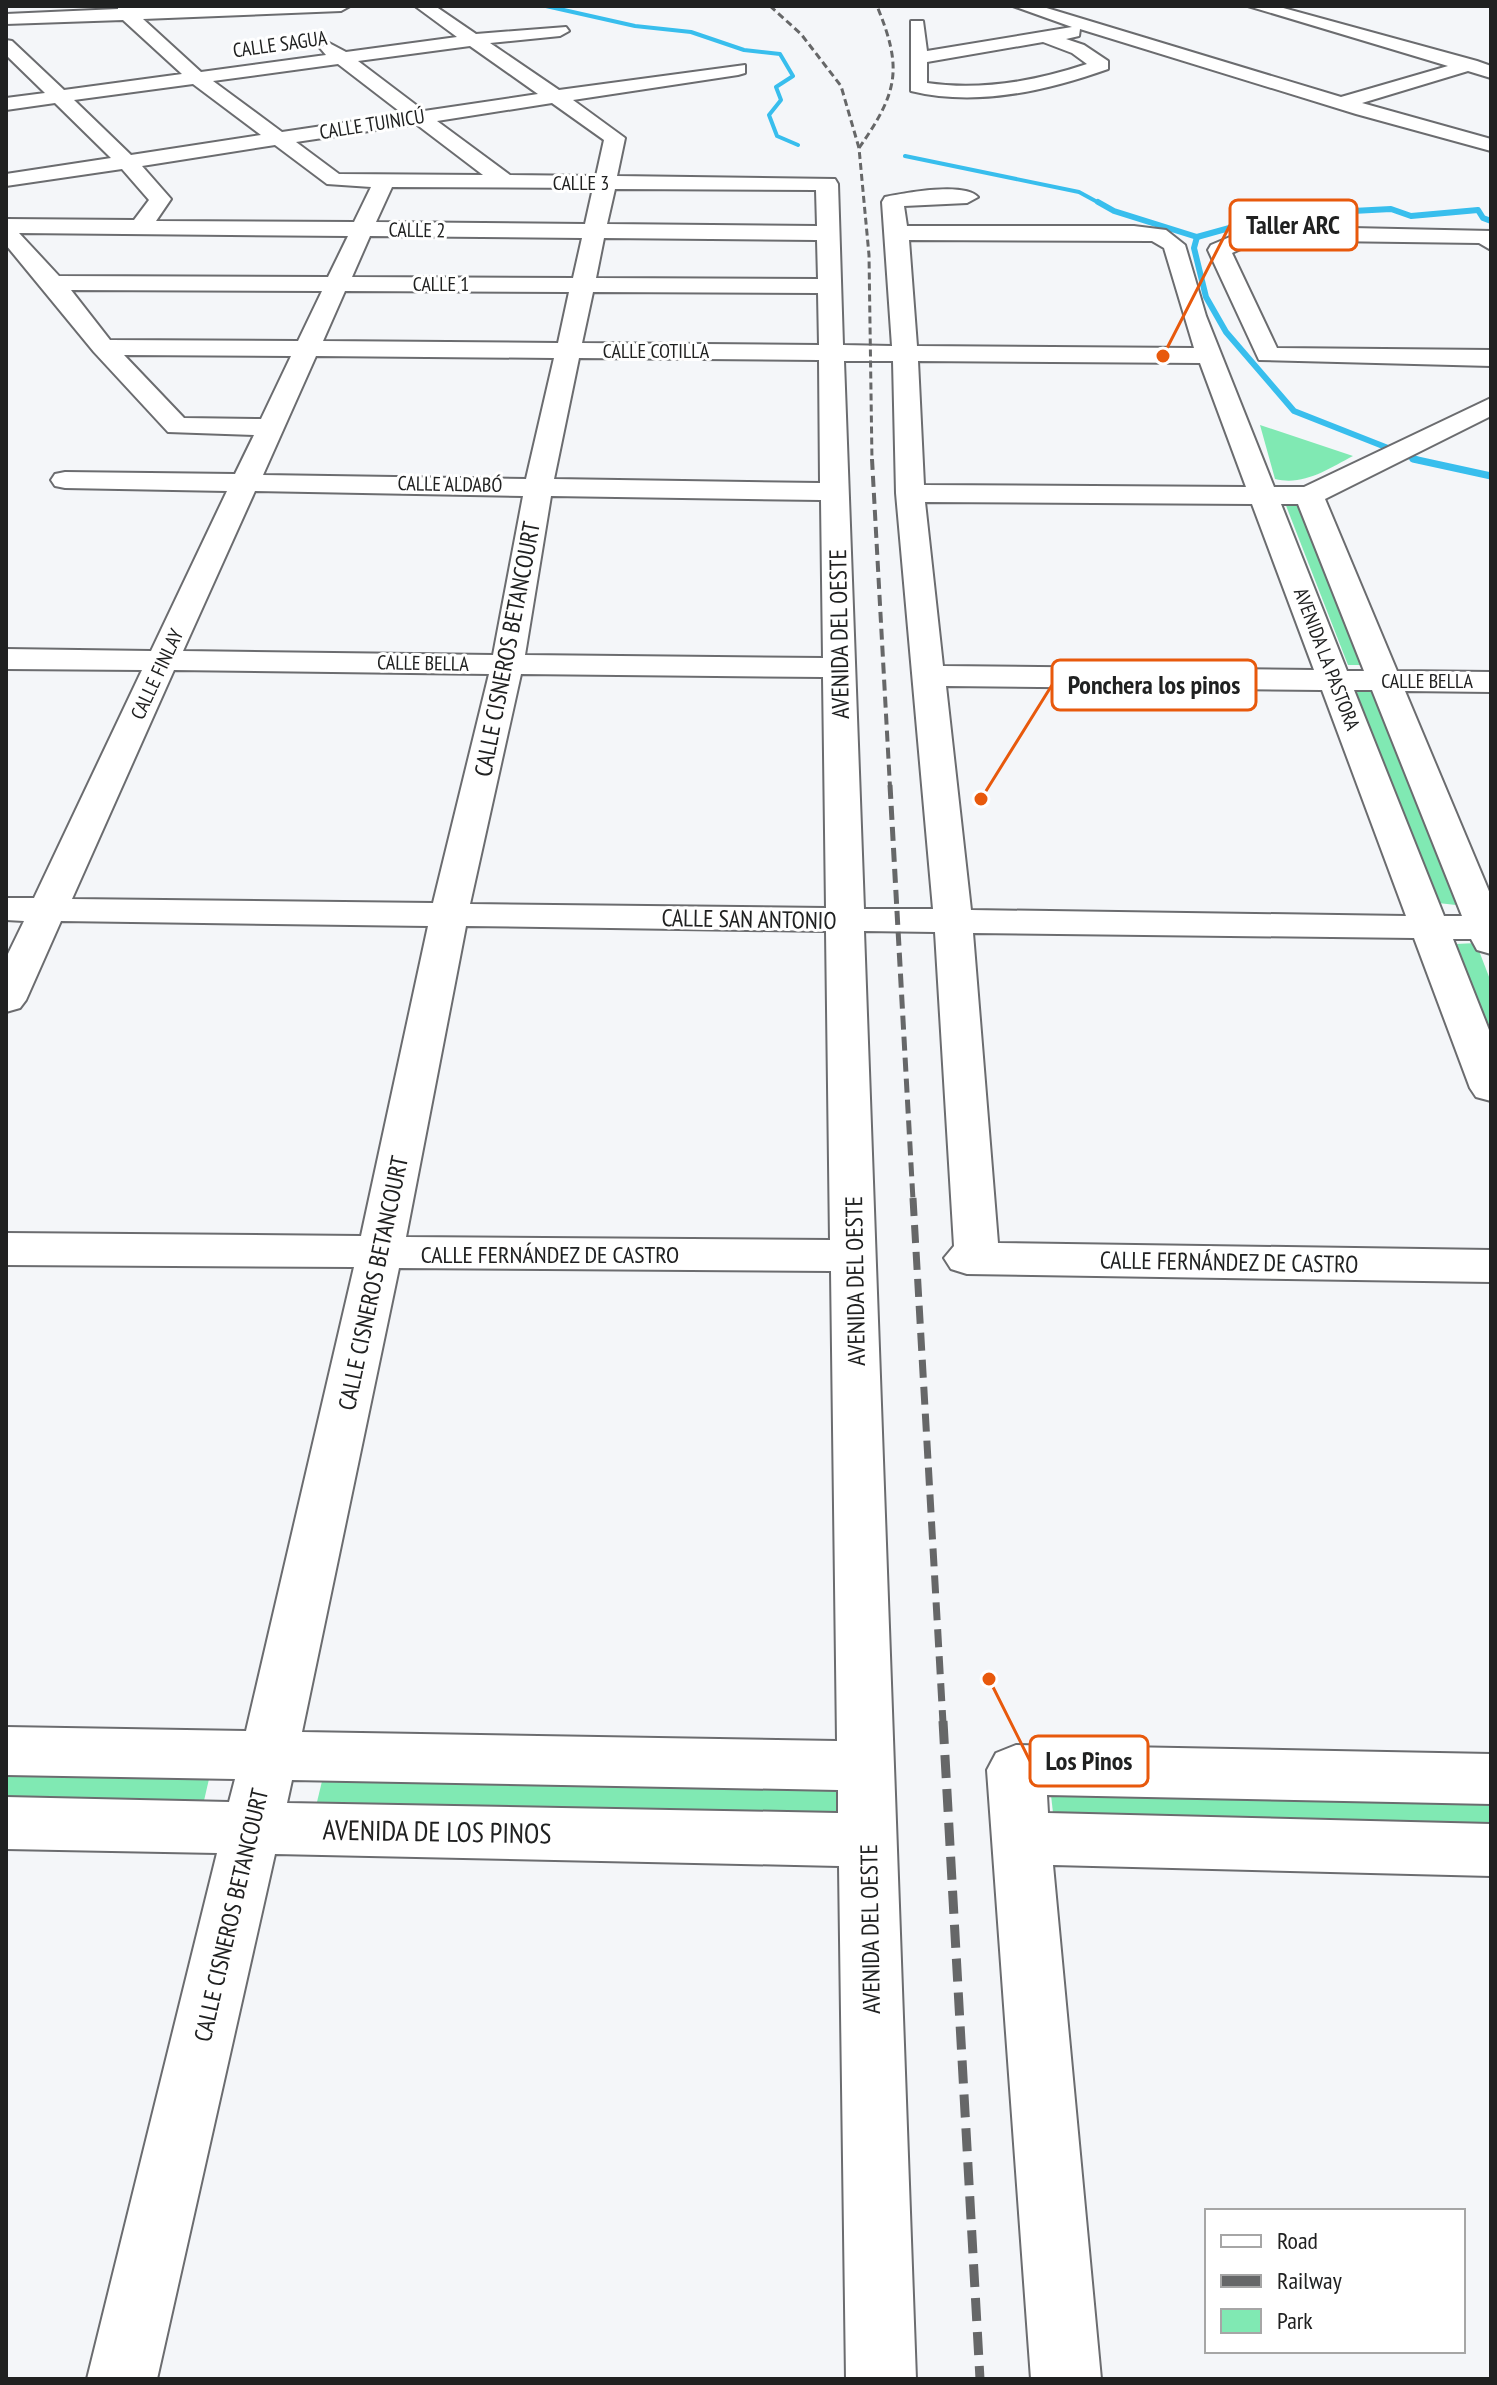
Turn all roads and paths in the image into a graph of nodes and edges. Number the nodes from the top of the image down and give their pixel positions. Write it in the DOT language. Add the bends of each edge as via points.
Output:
graph roads {
  1 [pos="341,6"];
  2 [pos="424,6"];
  3 [pos="1022,6"];
  4 [pos="1257,6"];
  5 [pos="271,8"];
  6 [pos="130,14"];
  7 [pos="6,19"];
  8 [pos="917,25"];
  9 [pos="1095,28"];
  10 [pos="560,31"];
  11 [pos="1045,37"];
  12 [pos="469,40"];
  13 [pos="6,42"];
  14 [pos="343,58"];
  15 [pos="919,58"];
  16 [pos="1491,59"];
  17 [pos="1466,66"];
  18 [pos="738,69"];
  19 [pos="1491,72"];
  20 [pos="197,78"];
  21 [pos="984,92"];
  22 [pos="556,96"];
  23 [pos="62,97"];
  24 [pos="1342,103"];
  25 [pos="6,104"];
  26 [pos="1009,109"];
  27 [pos="423,116"];
  28 [pos="276,140"];
  29 [pos="1491,145"];
  30 [pos="127,162"];
  31 [pos="6,180"];
  32 [pos="384,182"];
  33 [pos="507,183"];
  34 [pos="606,183"];
  35 [pos="827,184"];
  36 [pos="967,197"];
  37 [pos="140,228"];
  38 [pos="6,229"];
  39 [pos="363,229"];
  40 [pos="595,232"];
  41 [pos="829,233"];
  42 [pos="899,233"];
  43 [pos="1488,240"];
  44 [pos="53,283"];
  45 [pos="337,284"];
  46 [pos="583,285"];
  47 [pos="830,286"];
  48 [pos="103,347"];
  49 [pos="308,349"];
  50 [pos="571,351"];
  51 [pos="832,352"];
  52 [pos="903,352"];
  53 [pos="1210,356"];
  54 [pos="1491,358"];
  55 [pos="1491,406"];
  56 [pos="272,427"];
  57 [pos="65,480"];
  58 [pos="249,481"];
  59 [pos="539,485"];
  60 [pos="835,492"];
  61 [pos="910,493"];
  62 [pos="1264,495"];
  63 [pos="1309,496"];
  64 [pos="6,659"];
  65 [pos="164,660"];
  66 [pos="507,664"];
  67 [pos="839,668"];
  68 [pos="931,676"];
  69 [pos="1336,681"];
  70 [pos="1385,681"];
  71 [pos="1491,682"];
  72 [pos="6,909"];
  73 [pos="48,910"];
  74 [pos="449,915"];
  75 [pos="846,920"];
  76 [pos="953,921"];
  77 [pos="1430,928"];
  78 [pos="1489,933"];
  79 [pos="6,1000"];
  80 [pos="1491,1088"];
  81 [pos="6,1249"];
  82 [pos="380,1252"];
  83 [pos="854,1256"];
  84 [pos="1491,1266"];
  85 [pos="6,1751"];
  86 [pos="269,1756"];
  87 [pos="866,1766"];
  88 [pos="1491,1779"];
  89 [pos="6,1823"];
  90 [pos="250,1828"];
  91 [pos="1021,1838"];
  92 [pos="868,1840"];
  93 [pos="1491,1850"];
  94 [pos="122,2379"];
  95 [pos="881,2379"];
  96 [pos="1066,2379"];
  1 -- 5 [label="street"];
  2 -- 12 [label="street"];
  3 -- 9 [label="street"];
  4 -- 17 [label="street"];
  5 -- 6 [label="street"];
  5 -- 14 [label="street"];
  6 -- 7 [label="street"];
  6 -- 13 [label="street"];
  6 -- 20 [label="street"];
  8 -- 15 [label="street"];
  9 -- 11 [label="street"];
  9 -- 24 [label="street"];
  10 -- 12 [label="street, CALLE SAGUA"];
  11 -- 15 [label="street"];
  11 -- 21 [label="street" via="1078,49 1101,65"];
  12 -- 14 [label="street, CALLE SAGUA"];
  12 -- 22 [label="street"];
  13 -- 23 [label="street"];
  14 -- 20 [label="street, CALLE SAGUA"];
  14 -- 27 [label="street"];
  15 -- 21 [label="street" via="918,87"];
  16 -- 17 [label="street"];
  17 -- 19 [label="street"];
  17 -- 24 [label="street"];
  18 -- 22 [label="street, CALLE TUINICÚ"];
  20 -- 23 [label="street, CALLE SAGUA"];
  20 -- 28 [label="street"];
  21 -- 26 [label="street"];
  22 -- 27 [label="street, CALLE TUINICÚ"];
  22 -- 34 [label="street, CALLE CISNEROS BETANCOURT" via="615,138"];
  23 -- 25 [label="street, CALLE SAGUA"];
  23 -- 30 [label="street"];
  24 -- 29 [label="street"];
  27 -- 28 [label="street, CALLE TUINICÚ"];
  27 -- 33 [label="street"];
  28 -- 30 [label="street, CALLE TUINICÚ"];
  28 -- 32 [label="street, CALLE 3" via="334,180"];
  30 -- 31 [label="street, CALLE TUINICÚ"];
  30 -- 37 [label="street" via="160,199"];
  32 -- 33 [label="street, CALLE 3"];
  32 -- 39 [label="street, CALLE FINLAY"];
  33 -- 34 [label="street, CALLE 3"];
  34 -- 35 [label="street, CALLE 3"];
  34 -- 40 [label="street, CALLE CISNEROS BETANCOURT"];
  35 -- 41 [label="street, AVENIDA DEL OESTE"];
  36 -- 42 [label="street" via="893,202"];
  37 -- 38 [label="street, CALLE 2"];
  37 -- 39 [label="street, CALLE 2"];
  38 -- 44 [label="street"];
  39 -- 40 [label="street, CALLE 2"];
  39 -- 45 [label="street, CALLE FINLAY"];
  40 -- 41 [label="street, CALLE 2"];
  40 -- 46 [label="street, CALLE CISNEROS BETANCOURT"];
  41 -- 47 [label="street, AVENIDA DEL OESTE"];
  42 -- 52 [label="street"];
  42 -- 53 [label="street, AVENIDA LA PASTORA" via="1158,235 1174,245"];
  43 -- 54 [label="street" via="1256,233 1219,250 1268,355"];
  44 -- 45 [label="street, CALLE 1"];
  44 -- 48 [label="street"];
  45 -- 46 [label="street, CALLE 1"];
  45 -- 49 [label="street, CALLE FINLAY"];
  46 -- 47 [label="street, CALLE 1"];
  46 -- 50 [label="street, CALLE CISNEROS BETANCOURT"];
  47 -- 51 [label="street, AVENIDA DEL OESTE"];
  48 -- 49 [label="street, CALLE COTILLA"];
  48 -- 56 [label="street" via="177,426"];
  49 -- 50 [label="street, CALLE COTILLA"];
  49 -- 56 [label="street, CALLE FINLAY"];
  50 -- 51 [label="street, CALLE COTILLA"];
  50 -- 59 [label="street, CALLE CISNEROS BETANCOURT"];
  51 -- 52 [label="street, CALLE COTILLA"];
  51 -- 60 [label="street, AVENIDA DEL OESTE"];
  52 -- 53 [label="street, CALLE COTILLA"];
  52 -- 61 [label="street"];
  53 -- 62 [label="street, AVENIDA LA PASTORA"];
  55 -- 63 [label="street"];
  56 -- 58 [label="street, CALLE FINLAY"];
  57 -- 58 [label="street, CALLE ALDABÓ"];
  58 -- 59 [label="street, CALLE ALDABÓ"];
  58 -- 65 [label="street, CALLE FINLAY"];
  59 -- 60 [label="street, CALLE ALDABÓ"];
  59 -- 66 [label="street, CALLE CISNEROS BETANCOURT"];
  60 -- 67 [label="street, AVENIDA DEL OESTE"];
  61 -- 62 [label="street"];
  61 -- 68 [label="street"];
  62 -- 63 [label="street"];
  62 -- 69 [label="street, AVENIDA LA PASTORA"];
  63 -- 70 [label="street, AVENIDA LA PASTORA"];
  64 -- 65 [label="street, CALLE BELLA"];
  65 -- 66 [label="street, CALLE BELLA"];
  65 -- 73 [label="street, CALLE FINLAY"];
  66 -- 67 [label="street, CALLE BELLA"];
  66 -- 74 [label="street, CALLE CISNEROS BETANCOURT"];
  67 -- 75 [label="street, AVENIDA DEL OESTE"];
  68 -- 69 [label="street, CALLE BELLA"];
  68 -- 76 [label="street"];
  69 -- 70 [label="street, CALLE BELLA"];
  69 -- 77 [label="street, AVENIDA LA PASTORA"];
  70 -- 71 [label="street, CALLE BELLA"];
  70 -- 78 [label="street, AVENIDA LA PASTORA"];
  72 -- 73 [label="street, CALLE SAN ANTONIO"];
  73 -- 74 [label="street, CALLE SAN ANTONIO"];
  73 -- 79 [label="street, CALLE FINLAY"];
  74 -- 75 [label="street, CALLE SAN ANTONIO"];
  74 -- 82 [label="street, CALLE CISNEROS BETANCOURT"];
  75 -- 76 [label="street, CALLE SAN ANTONIO"];
  75 -- 83 [label="street, AVENIDA DEL OESTE"];
  76 -- 77 [label="street, CALLE SAN ANTONIO"];
  76 -- 84 [label="street, CALLE FERNÁNDEZ DE CASTRO" via="972,1258"];
  77 -- 78 [label="street, CALLE SAN ANTONIO"];
  77 -- 80 [label="street, AVENIDA LA PASTORA"];
  81 -- 82 [label="street, CALLE FERNÁNDEZ DE CASTRO"];
  82 -- 83 [label="street, CALLE FERNÁNDEZ DE CASTRO"];
  82 -- 86 [label="street, CALLE CISNEROS BETANCOURT"];
  83 -- 87 [label="street, AVENIDA DEL OESTE"];
  85 -- 86 [label="street"];
  86 -- 87 [label="street"];
  86 -- 90 [label="street, CALLE CISNEROS BETANCOURT"];
  87 -- 92 [label="street, AVENIDA DEL OESTE"];
  88 -- 91 [label="street" via="1016,1770"];
  89 -- 90 [label="street, AVENIDA DE LOS PINOS"];
  90 -- 92 [label="street, AVENIDA DE LOS PINOS"];
  90 -- 94 [label="street, CALLE CISNEROS BETANCOURT"];
  91 -- 93 [label="street"];
  91 -- 96 [label="street"];
  92 -- 95 [label="street, AVENIDA DEL OESTE"];
}
